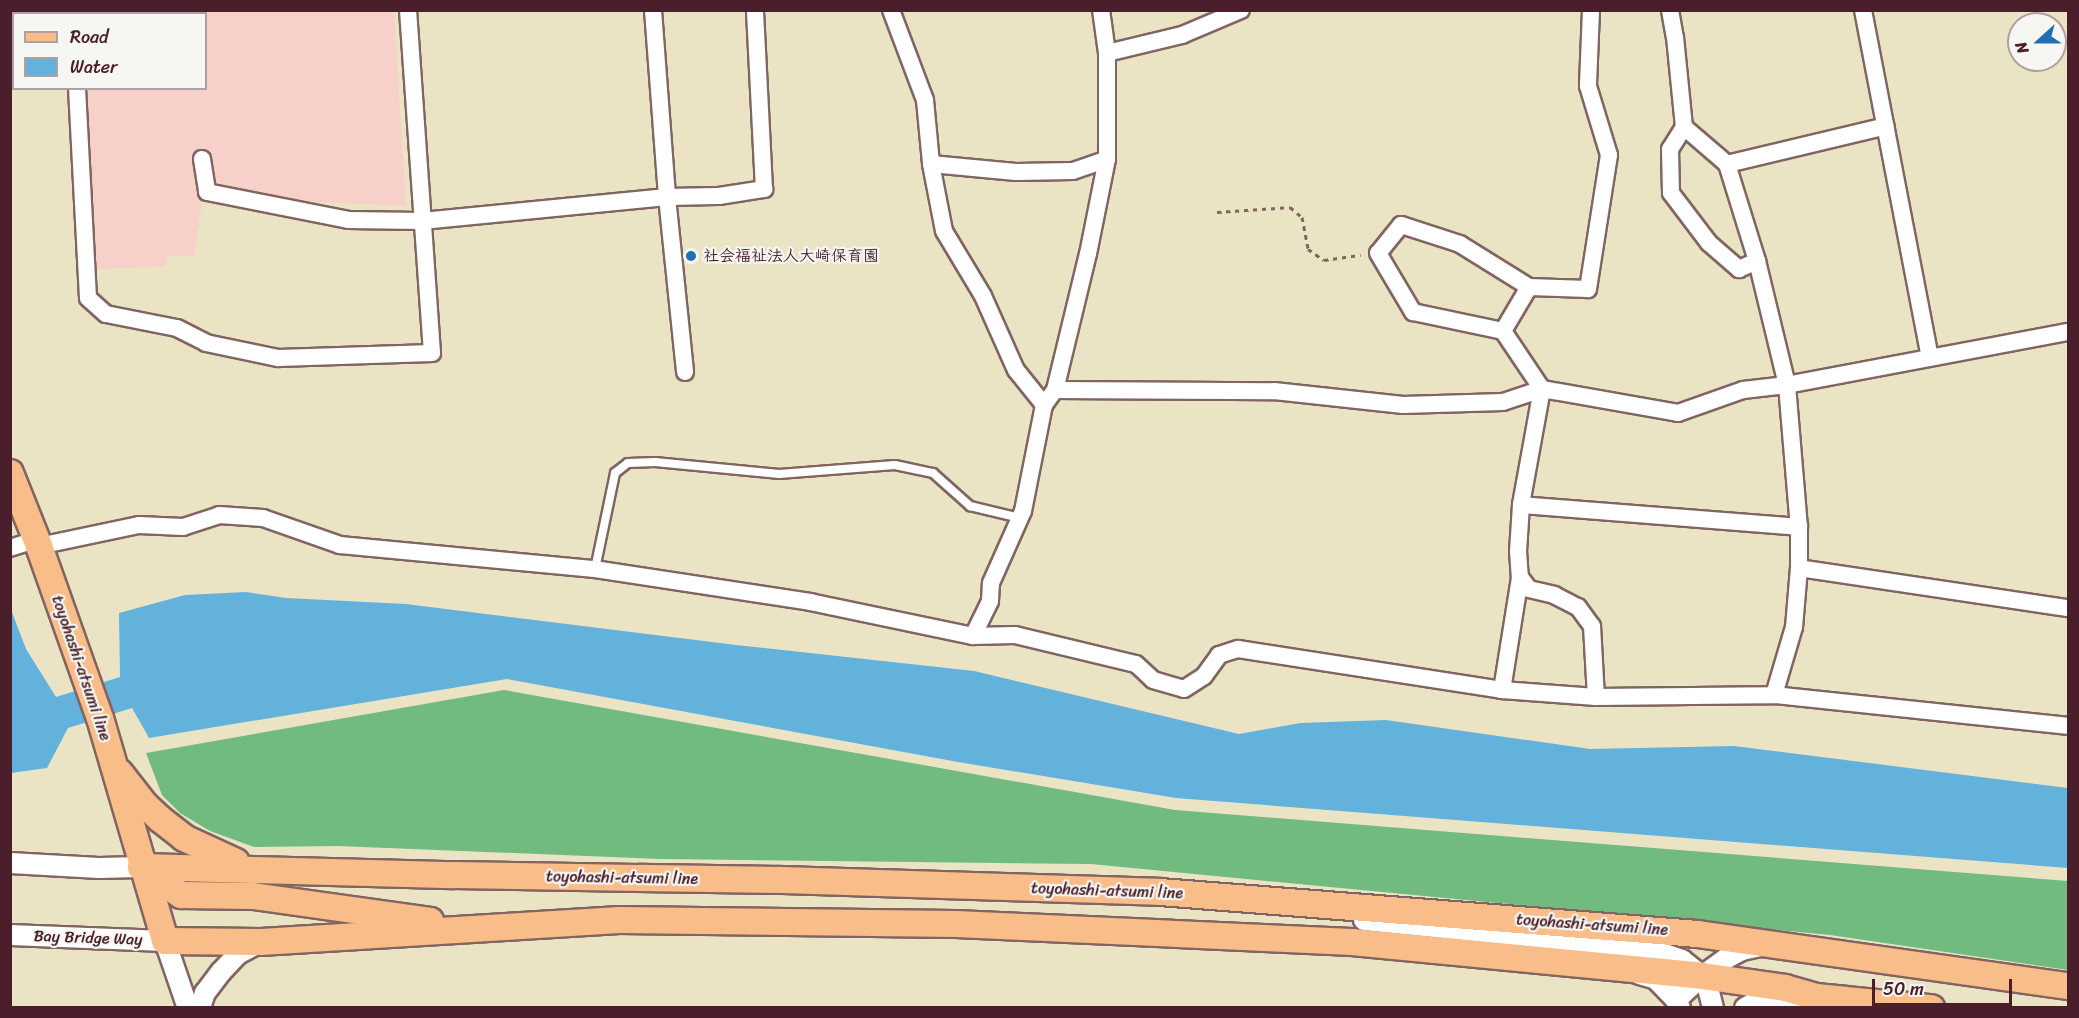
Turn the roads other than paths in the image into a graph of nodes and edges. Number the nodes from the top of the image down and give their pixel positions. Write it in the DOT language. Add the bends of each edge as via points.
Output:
graph roads {
  1 [pos="408,10"];
  2 [pos="653,10"];
  3 [pos="755,10"];
  4 [pos="891,10"];
  5 [pos="1101,10"];
  6 [pos="1241,10"];
  7 [pos="1591,10"];
  8 [pos="1670,10"];
  9 [pos="1863,10"];
  10 [pos="1107,54"];
  11 [pos="77,90"];
  12 [pos="1886,126"];
  13 [pos="1684,127"];
  14 [pos="202,159"];
  15 [pos="1107,159"];
  16 [pos="931,164"];
  17 [pos="1727,164"];
  18 [pos="667,197"];
  19 [pos="422,221"];
  20 [pos="1757,261"];
  21 [pos="1529,287"];
  22 [pos="1503,331"];
  23 [pos="2068,332"];
  24 [pos="1930,357"];
  25 [pos="684,372"];
  26 [pos="1787,386"];
  27 [pos="1542,389"];
  28 [pos="1055,390"];
  29 [pos="1044,405"];
  30 [pos="10,473"];
  31 [pos="1521,505"];
  32 [pos="1020,518"];
  33 [pos="1799,527"];
  34 [pos="38,543"];
  35 [pos="10,548"];
  36 [pos="1799,568"];
  37 [pos="595,569"];
  38 [pos="1520,577"];
  39 [pos="2068,608"];
  40 [pos="973,636"];
  41 [pos="1502,690"];
  42 [pos="1774,695"];
  43 [pos="1596,697"];
  44 [pos="2068,726"];
  45 [pos="111,760"];
  46 [pos="10,863"];
  47 [pos="141,867"];
  48 [pos="251,868"];
  49 [pos="1132,891"];
  50 [pos="477,929"];
  51 [pos="10,935"];
  52 [pos="165,941"];
  53 [pos="261,942"];
  54 [pos="1764,945"];
  55 [pos="1622,969"];
  56 [pos="1701,976"];
  57 [pos="2068,986"];
  58 [pos="1816,997"];
  59 [pos="1678,1004"];
  60 [pos="188,1008"];
  61 [pos="200,1008"];
  62 [pos="1713,1008"];
  63 [pos="1745,1008"];
  64 [pos="1931,1008"];
  1 -- 19 [label="street"];
  2 -- 18 [label="street"];
  3 -- 18 [label="street" via="764,189 719,196"];
  4 -- 16 [label="street" via="925,100"];
  5 -- 10 [label="street"];
  6 -- 10 [label="street" via="1182,35"];
  7 -- 21 [label="street" via="1588,86 1609,155 1588,289"];
  8 -- 13 [label="street"];
  9 -- 12 [label="street"];
  10 -- 15 [label="street"];
  11 -- 19 [label="street" via="88,298 106,314 177,328 206,343 278,358 432,353"];
  12 -- 17 [label="street"];
  12 -- 24 [label="street"];
  13 -- 17 [label="street"];
  13 -- 20 [label="street" via="1670,148 1671,193 1709,243 1739,269"];
  14 -- 19 [label="street" via="207,192 348,220"];
  15 -- 16 [label="street" via="1073,171 1016,172"];
  15 -- 28 [label="street"];
  16 -- 29 [label="street" via="944,231 983,296 1016,370"];
  17 -- 20 [label="street"];
  18 -- 19 [label="street"];
  18 -- 25 [label="street"];
  20 -- 26 [label="street"];
  21 -- 22 [label="street"];
  21 -- 22 [label="street" via="1460,244 1401,225 1378,253 1413,312"];
  22 -- 27 [label="street"];
  23 -- 24 [label="street"];
  24 -- 26 [label="street"];
  26 -- 27 [label="street" via="1743,390 1678,413"];
  26 -- 33 [label="street"];
  27 -- 28 [label="street" via="1503,402 1403,405 1274,391"];
  27 -- 31 [label="street"];
  28 -- 29 [label="street"];
  29 -- 32 [label="street"];
  30 -- 34 [label="main road, toyohashi-atsumi line"];
  31 -- 33 [label="street"];
  31 -- 38 [label="street"];
  32 -- 37 [label="lane" via="970,506 933,472 895,465 779,474 628,463 615,473"];
  32 -- 40 [label="street"];
  33 -- 36 [label="street"];
  34 -- 35 [label="street"];
  34 -- 37 [label="street" via="139,525 193,525 219,515 263,518 340,545"];
  34 -- 45 [label="main road, toyohashi-atsumi line"];
  36 -- 39 [label="street"];
  36 -- 42 [label="street" via="1794,627"];
  37 -- 40 [label="street" via="810,602"];
  38 -- 41 [label="street"];
  38 -- 43 [label="street" via="1529,589 1578,607 1592,626"];
  40 -- 41 [label="street" via="1015,635 1136,664 1153,680 1184,689 1204,676 1219,655 1238,649"];
  41 -- 43 [label="street"];
  42 -- 43 [label="street"];
  42 -- 44 [label="street"];
  45 -- 47 [label="main road, toyohashi-atsumi line"];
  45 -- 48 [label="main road" via="144,804 184,838"];
  46 -- 47 [label="street"];
  47 -- 48 [label="main road, toyohashi-atsumi line"];
  47 -- 50 [label="main road" via="181,895 253,896"];
  47 -- 52 [label="main road, toyohashi-atsumi line"];
  48 -- 49 [label="main road, toyohashi-atsumi line"];
  49 -- 54 [label="main road, toyohashi-atsumi line" via="1697,934"];
  49 -- 56 [label="street" via="1203,905 1647,948 1682,960"];
  50 -- 53 [label="main road"];
  50 -- 55 [label="main road" via="619,920 957,924 1352,942"];
  51 -- 52 [label="street, Bay Bridge Way"];
  52 -- 53 [label="main road"];
  52 -- 60 [label="street"];
  53 -- 61 [label="street" via="238,954 221,972 205,993"];
  54 -- 56 [label="street" via="1742,950"];
  54 -- 57 [label="main road, toyohashi-atsumi line"];
  55 -- 56 [label="main road"];
  55 -- 59 [label="street" via="1656,979"];
  56 -- 58 [label="main road" via="1785,988"];
  56 -- 59 [label="street"];
  56 -- 62 [label="street"];
  58 -- 63 [label="street"];
  58 -- 64 [label="main road"];
}
